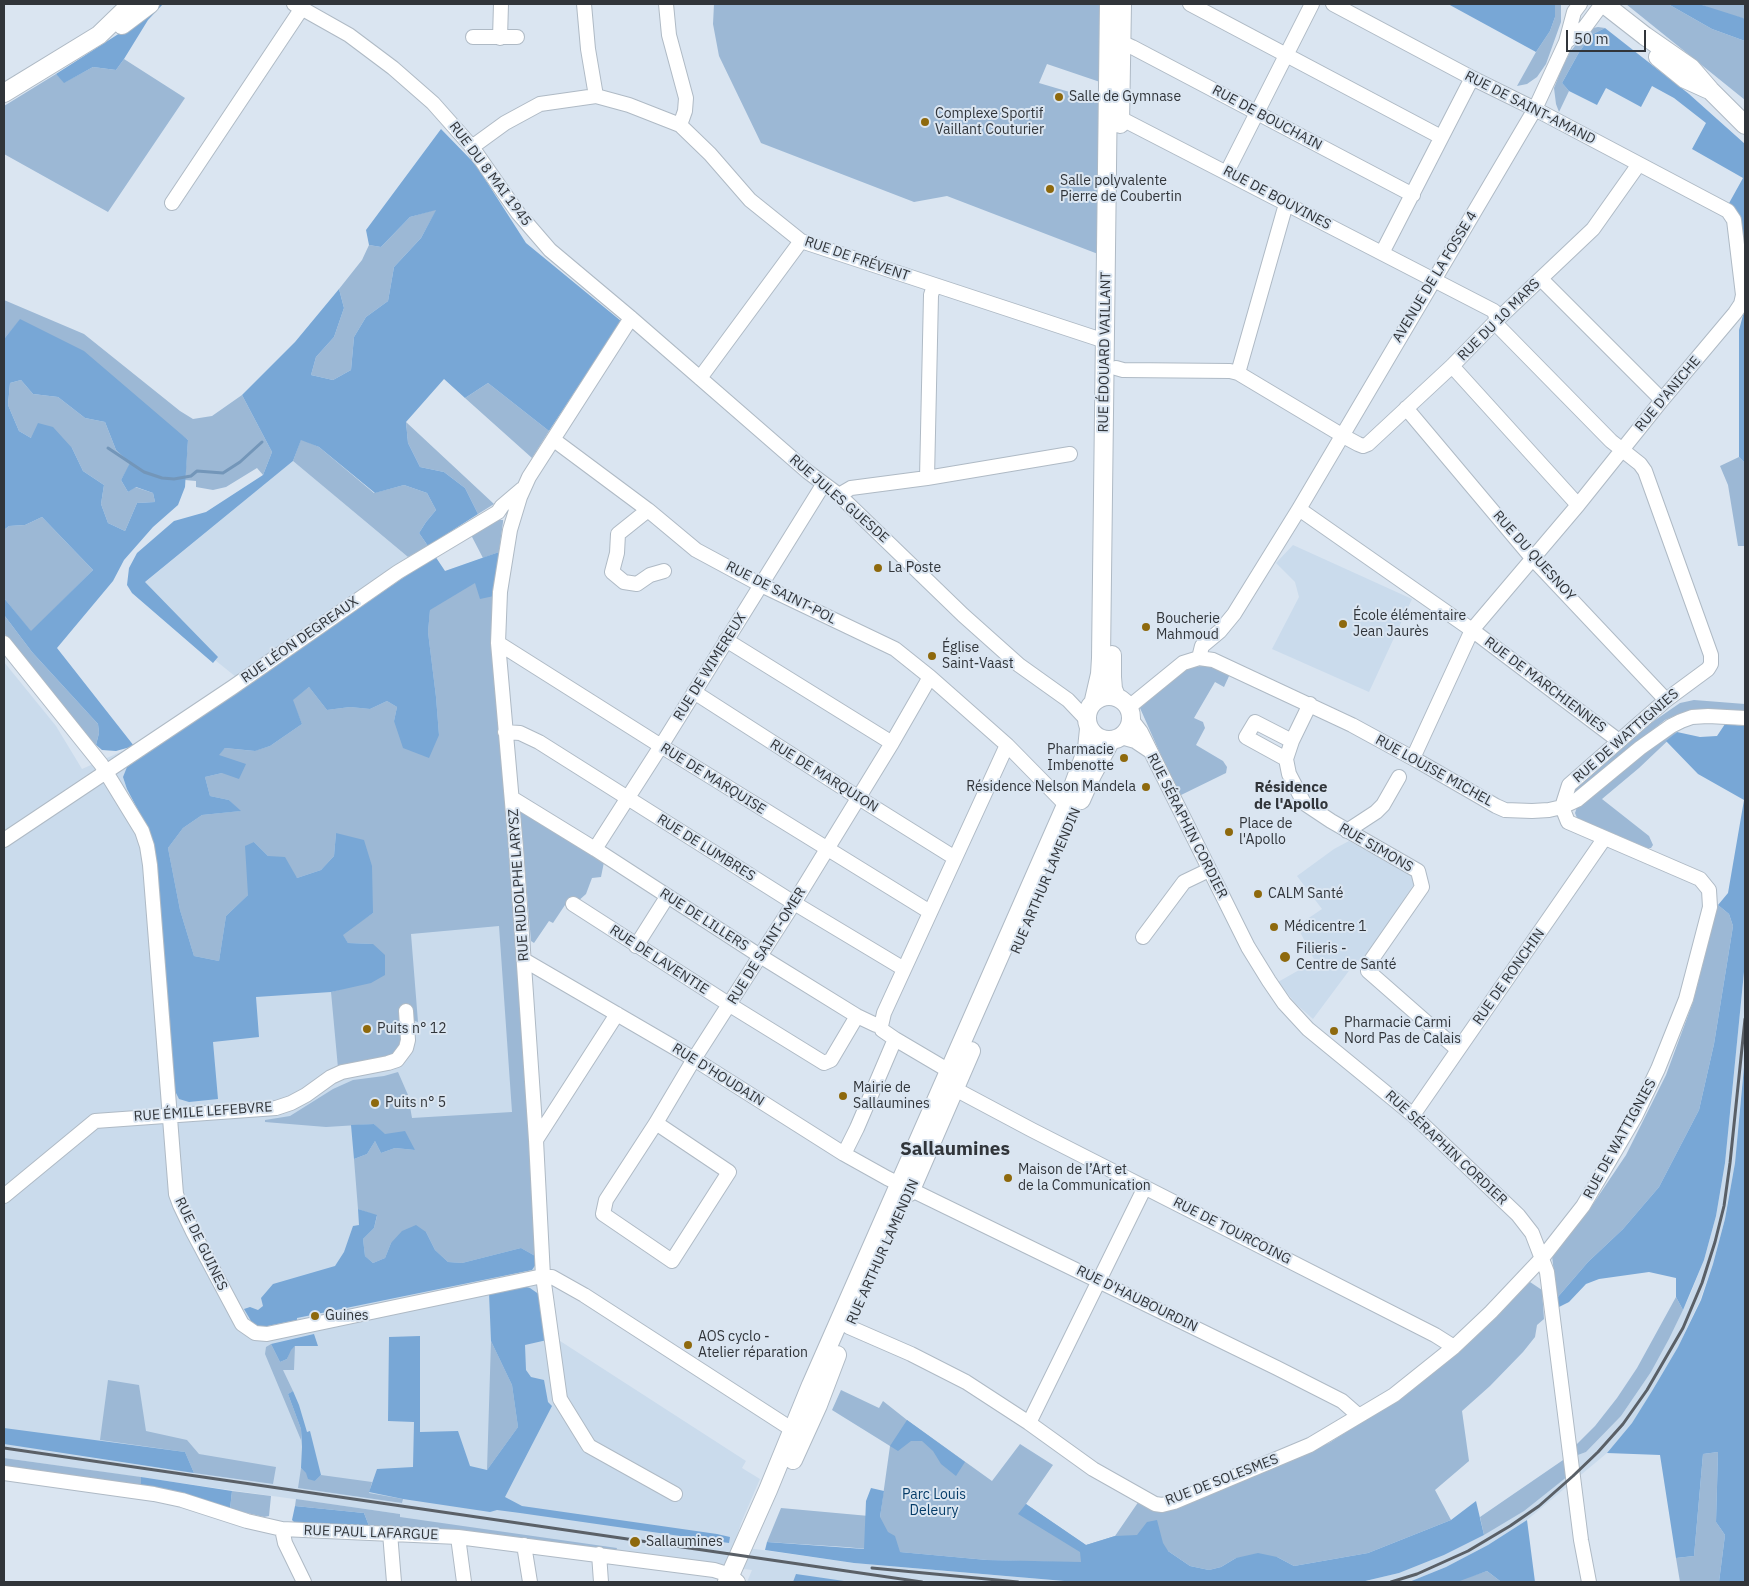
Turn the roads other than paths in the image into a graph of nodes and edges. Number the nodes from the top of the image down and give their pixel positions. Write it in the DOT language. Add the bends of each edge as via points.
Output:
graph roads {
  1 [pos="130,4"];
  2 [pos="150,4"];
  3 [pos="501,4"];
  4 [pos="584,4"];
  5 [pos="666,4"];
  6 [pos="1109,4"];
  7 [pos="1122,4"];
  8 [pos="1190,4"];
  9 [pos="1312,4"];
  10 [pos="1333,4"];
  11 [pos="1580,4"];
  12 [pos="298,6"];
  13 [pos="1598,6"];
  14 [pos="99,35"];
  15 [pos="473,37"];
  16 [pos="517,37"];
  17 [pos="500,38"];
  18 [pos="1121,42"];
  19 [pos="1566,42"];
  20 [pos="1285,54"];
  21 [pos="1472,78"];
  22 [pos="4,93"];
  23 [pos="596,96"];
  24 [pos="1535,109"];
  25 [pos="1256,112"];
  26 [pos="1120,118"];
  27 [pos="680,125"];
  28 [pos="1745,125"];
  29 [pos="1441,137"];
  30 [pos="472,147"];
  31 [pos="1639,164"];
  32 [pos="1227,172"];
  33 [pos="1413,195"];
  34 [pos="172,203"];
  35 [pos="1287,204"];
  36 [pos="1728,211"];
  37 [pos="801,241"];
  38 [pos="1382,254"];
  39 [pos="1541,279"];
  40 [pos="1433,280"];
  41 [pos="934,286"];
  42 [pos="631,318"];
  43 [pos="1497,320"];
  44 [pos="1105,341"];
  45 [pos="1452,366"];
  46 [pos="1116,368"];
  47 [pos="1238,373"];
  48 [pos="700,378"];
  49 [pos="1662,400"];
  50 [pos="1406,408"];
  51 [pos="1342,435"];
  52 [pos="554,440"];
  53 [pos="1622,450"];
  54 [pos="1070,454"];
  55 [pos="927,478"];
  56 [pos="823,485"];
  57 [pos="522,492"];
  58 [pos="838,495"];
  59 [pos="1578,505"];
  60 [pos="1299,508"];
  61 [pos="648,510"];
  62 [pos="498,512"];
  63 [pos="514,516"];
  64 [pos="1533,559"];
  65 [pos="664,572"];
  66 [pos="761,585"];
  67 [pos="1472,630"];
  68 [pos="726,640"];
  69 [pos="4,643"];
  70 [pos="498,643"];
  71 [pos="1199,658"];
  72 [pos="1711,664"];
  73 [pos="930,677"];
  74 [pos="694,692"];
  75 [pos="1666,700"];
  76 [pos="1310,704"];
  77 [pos="1126,708"];
  78 [pos="1090,713"];
  79 [pos="1745,718"];
  80 [pos="505,732"];
  81 [pos="1116,739"];
  82 [pos="1292,741"];
  83 [pos="1619,741"];
  84 [pos="892,743"];
  85 [pos="1007,745"];
  86 [pos="661,746"];
  87 [pos="1150,751"];
  88 [pos="1413,758"];
  89 [pos="1286,759"];
  90 [pos="106,773"];
  91 [pos="1399,777"];
  92 [pos="512,798"];
  93 [pos="626,798"];
  94 [pos="858,798"];
  95 [pos="1066,805"];
  96 [pos="1562,807"];
  97 [pos="1347,831"];
  98 [pos="1604,839"];
  99 [pos="4,840"];
  100 [pos="595,849"];
  101 [pos="827,849"];
  102 [pos="955,858"];
  103 [pos="1209,870"];
  104 [pos="667,897"];
  105 [pos="794,903"];
  106 [pos="573,904"];
  107 [pos="930,912"];
  108 [pos="1143,937"];
  109 [pos="636,946"];
  110 [pos="760,956"];
  111 [pos="524,960"];
  112 [pos="904,969"];
  113 [pos="730,1005"];
  114 [pos="406,1011"];
  115 [pos="617,1014"];
  116 [pos="857,1016"];
  117 [pos="881,1026"];
  118 [pos="895,1039"];
  119 [pos="1458,1050"];
  120 [pos="694,1059"];
  121 [pos="955,1079"];
  122 [pos="1413,1114"];
  123 [pos="170,1116"];
  124 [pos="656,1123"];
  125 [pos="536,1140"];
  126 [pos="844,1154"];
  127 [pos="906,1187"];
  128 [pos="1145,1187"];
  129 [pos="4,1196"];
  130 [pos="1542,1257"];
  131 [pos="543,1276"];
  132 [pos="1523,1279"];
  133 [pos="1099,1281"];
  134 [pos="849,1327"];
  135 [pos="1454,1347"];
  136 [pos="1358,1415"];
  137 [pos="1029,1423"];
  138 [pos="798,1434"];
  139 [pos="4,1472"];
  140 [pos="675,1494"];
  141 [pos="282,1529"];
  142 [pos="390,1533"];
  143 [pos="458,1536"];
  144 [pos="524,1545"];
  145 [pos="598,1554"];
  146 [pos="736,1579"];
  147 [pos="304,1582"];
  148 [pos="394,1582"];
  149 [pos="464,1582"];
  150 [pos="530,1582"];
  151 [pos="601,1582"];
  152 [pos="1589,1582"];
  1 -- 14 [label="main road"];
  2 -- 14 [label="main road" via="120,27"];
  3 -- 17 [label="street"];
  4 -- 23 [label="street"];
  5 -- 27 [label="street" via="669,35 686,98"];
  6 -- 44 [label="main road, RUE ÉDOUARD VAILLANT"];
  7 -- 18 [label="main road, RUE ÉDOUARD VAILLANT"];
  8 -- 20 [label="street"];
  9 -- 20 [label="street"];
  10 -- 21 [label="street, RUE DE SAINT-AMAND"];
  11 -- 19 [label="street, AVENUE DE LA FOSSE 4" via="1571,19"];
  12 -- 30 [label="street, RUE DU 8 MAI 1945" via="349,36 393,68 434,103"];
  12 -- 34 [label="street"];
  13 -- 19 [label="street, AVENUE DE LA FOSSE 4" via="1585,27"];
  13 -- 28 [label="main road" via="1691,68"];
  14 -- 22 [label="main road"];
  15 -- 17 [label="street"];
  16 -- 17 [label="street"];
  18 -- 25 [label="street, RUE DE BOUCHAIN"];
  18 -- 26 [label="main road, RUE ÉDOUARD VAILLANT"];
  19 -- 24 [label="street, AVENUE DE LA FOSSE 4"];
  20 -- 25 [label="street"];
  20 -- 29 [label="street"];
  21 -- 24 [label="street, RUE DE SAINT-AMAND"];
  21 -- 29 [label="street"];
  23 -- 27 [label="street"];
  23 -- 30 [label="street" via="540,104 505,123"];
  24 -- 31 [label="street, RUE DE SAINT-AMAND"];
  24 -- 40 [label="street, AVENUE DE LA FOSSE 4"];
  25 -- 32 [label="street"];
  25 -- 33 [label="street, RUE DE BOUCHAIN"];
  26 -- 32 [label="street, RUE DE BOUVINES"];
  26 -- 46 [label="main road, RUE ÉDOUARD VAILLANT"];
  27 -- 37 [label="street, RUE DE FRÉVENT" via="750,200"];
  29 -- 33 [label="street"];
  30 -- 42 [label="street, RUE DU 8 MAI 1945" via="518,213 550,250"];
  31 -- 36 [label="street, RUE DE SAINT-AMAND"];
  31 -- 39 [label="street, RUE DU 10 MARS" via="1593,229"];
  32 -- 35 [label="street, RUE DE BOUVINES"];
  33 -- 38 [label="street"];
  35 -- 38 [label="street, RUE DE BOUVINES"];
  35 -- 47 [label="street"];
  36 -- 49 [label="street, RUE D'ANICHE" via="1734,220 1743,295 1741,304"];
  37 -- 41 [label="street, RUE DE FRÉVENT"];
  37 -- 48 [label="street"];
  38 -- 40 [label="street, RUE DE BOUVINES"];
  39 -- 43 [label="street, RUE DU 10 MARS"];
  39 -- 49 [label="street"];
  40 -- 43 [label="street, RUE DE BOUVINES" via="1494,311"];
  40 -- 51 [label="street, AVENUE DE LA FOSSE 4"];
  41 -- 44 [label="street, RUE DE FRÉVENT"];
  41 -- 55 [label="street" via="931,295"];
  42 -- 48 [label="street, RUE JULES GUESDE"];
  42 -- 52 [label="street, RUE LÉON DEGREAUX"];
  43 -- 45 [label="street, RUE DU 10 MARS"];
  43 -- 53 [label="street, RUE DE BOUVINES" via="1499,328"];
  44 -- 78 [label="main road, RUE ÉDOUARD VAILLANT" via="1101,658 1099,682"];
  45 -- 50 [label="street, RUE DU 10 MARS"];
  45 -- 59 [label="street"];
  46 -- 47 [label="street"];
  46 -- 77 [label="main road, RUE ÉDOUARD VAILLANT" via="1112,677 1113,689"];
  47 -- 51 [label="street"];
  48 -- 56 [label="street, RUE JULES GUESDE"];
  49 -- 53 [label="street, RUE D'ANICHE"];
  50 -- 51 [label="street, RUE DU 10 MARS" via="1364,446"];
  50 -- 64 [label="street, RUE DU QUESNOY"];
  51 -- 60 [label="street, AVENUE DE LA FOSSE 4"];
  52 -- 57 [label="street, RUE LÉON DEGREAUX"];
  52 -- 61 [label="street, RUE DE SAINT-POL"];
  53 -- 59 [label="street, RUE D'ANICHE"];
  53 -- 72 [label="street, RUE DE BOUVINES" via="1645,471 1711,655"];
  54 -- 55 [label="street"];
  55 -- 58 [label="street" via="851,488"];
  56 -- 58 [label="street, RUE JULES GUESDE"];
  56 -- 66 [label="street, RUE DE WIMEREUX"];
  57 -- 62 [label="street, RUE LÉON DEGREAUX" via="514,495"];
  57 -- 63 [label="street, RUE RUDOLPHE LARYSZ"];
  58 -- 78 [label="street, RUE JULES GUESDE" via="1019,665 1068,700 1082,700"];
  59 -- 64 [label="street, RUE D'ANICHE"];
  60 -- 67 [label="street, RUE DE MARCHIENNES"];
  60 -- 71 [label="street" via="1234,614 1202,646"];
  61 -- 65 [label="street" via="618,534 612,572 624,582 637,584 650,575"];
  61 -- 66 [label="street, RUE DE SAINT-POL" via="696,550"];
  62 -- 63 [label="street"];
  62 -- 90 [label="street, RUE LÉON DEGREAUX" via="398,572"];
  63 -- 70 [label="street, RUE RUDOLPHE LARYSZ" via="500,592"];
  64 -- 67 [label="street, RUE D'ANICHE"];
  64 -- 75 [label="street, RUE DU QUESNOY"];
  66 -- 68 [label="street, RUE DE WIMEREUX"];
  66 -- 73 [label="street, RUE DE SAINT-POL" via="895,649"];
  67 -- 83 [label="street, RUE DE MARCHIENNES"];
  67 -- 88 [label="street, RUE D'ANICHE"];
  68 -- 74 [label="street, RUE DE WIMEREUX"];
  68 -- 84 [label="street"];
  69 -- 90 [label="street, RUE DE GUINES"];
  70 -- 80 [label="street, RUE RUDOLPHE LARYSZ"];
  70 -- 86 [label="street, RUE DE MARQUISE"];
  71 -- 76 [label="street, RUE LOUISE MICHEL" via="1228,665"];
  71 -- 77 [label="street" via="1183,663"];
  72 -- 75 [label="street, RUE DE WATTIGNIES"];
  73 -- 84 [label="street, RUE DE SAINT-OMER"];
  73 -- 85 [label="street, RUE DE SAINT-POL"];
  74 -- 86 [label="street, RUE DE WIMEREUX"];
  74 -- 94 [label="street, RUE DE MARQUION"];
  75 -- 83 [label="street, RUE DE WATTIGNIES"];
  76 -- 82 [label="street"];
  76 -- 88 [label="street, RUE LOUISE MICHEL"];
  77 -- 78 [label="main road" via="1108,695 1101,696"];
  77 -- 81 [label="main road" via="1128,729"];
  77 -- 87 [label="street"];
  78 -- 81 [label="main road" via="1095,735 1102,739"];
  78 -- 95 [label="main road, RUE ARTHUR LAMENDIN" via="1087,749"];
  79 -- 96 [label="street, RUE LOUISE MICHEL" via="1692,717 1671,726 1577,800"];
  80 -- 92 [label="street, RUE RUDOLPHE LARYSZ"];
  80 -- 93 [label="street, RUE DE LUMBRES" via="520,733 539,742"];
  81 -- 87 [label="street, RUE SÉRAPHIN CORDIER" via="1135,741"];
  81 -- 121 [label="main road, RUE ARTHUR LAMENDIN" via="1092,775"];
  82 -- 89 [label="street"];
  82 -- 89 [label="street" via="1255,722 1246,736"];
  83 -- 96 [label="street, RUE DE WATTIGNIES" via="1570,785"];
  84 -- 94 [label="street, RUE DE SAINT-OMER"];
  85 -- 95 [label="street"];
  85 -- 102 [label="street"];
  86 -- 93 [label="street, RUE DE WIMEREUX"];
  86 -- 101 [label="street, RUE DE MARQUISE"];
  87 -- 103 [label="street, RUE SÉRAPHIN CORDIER"];
  88 -- 96 [label="street, RUE LOUISE MICHEL" via="1505,810"];
  89 -- 97 [label="street, RUE SIMONS" via="1289,774 1304,803"];
  90 -- 99 [label="street, RUE LÉON DEGREAUX"];
  90 -- 123 [label="street, RUE DE GUINES" via="134,817 147,846"];
  91 -- 97 [label="street" via="1383,805"];
  92 -- 100 [label="street, RUE DE LILLERS"];
  92 -- 111 [label="street, RUE RUDOLPHE LARYSZ"];
  93 -- 100 [label="street, RUE DE WIMEREUX"];
  93 -- 105 [label="street, RUE DE LUMBRES"];
  94 -- 101 [label="street, RUE DE SAINT-OMER"];
  94 -- 102 [label="street, RUE DE MARQUION"];
  95 -- 121 [label="main road, RUE ARTHUR LAMENDIN"];
  96 -- 98 [label="street, RUE DE WATTIGNIES" via="1568,822"];
  97 -- 119 [label="street, RUE SIMONS" via="1418,871 1422,887 1372,959 1368,971"];
  98 -- 119 [label="street, RUE DE RONCHIN"];
  98 -- 130 [label="street, RUE DE WATTIGNIES" via="1700,879 1709,890 1710,907 1686,999 1635,1117 1583,1206"];
  100 -- 104 [label="street, RUE DE LILLERS"];
  101 -- 105 [label="street, RUE DE SAINT-OMER"];
  101 -- 107 [label="street, RUE DE MARQUISE"];
  102 -- 107 [label="street"];
  103 -- 108 [label="street" via="1184,882"];
  103 -- 122 [label="street, RUE SÉRAPHIN CORDIER" via="1259,966 1284,1003 1308,1029"];
  104 -- 109 [label="street"];
  104 -- 110 [label="street, RUE DE LILLERS"];
  105 -- 110 [label="street, RUE DE SAINT-OMER"];
  105 -- 112 [label="street, RUE DE LUMBRES"];
  106 -- 109 [label="street, RUE DE LAVENTIE"];
  107 -- 112 [label="street"];
  109 -- 113 [label="street, RUE DE LAVENTIE"];
  110 -- 113 [label="street, RUE DE SAINT-OMER"];
  110 -- 116 [label="street, RUE DE LILLERS"];
  111 -- 115 [label="street, RUE D'HOUDAIN"];
  111 -- 125 [label="street, RUE RUDOLPHE LARYSZ"];
  112 -- 117 [label="street"];
  113 -- 116 [label="street, RUE DE LAVENTIE" via="824,1063 831,1060"];
  113 -- 120 [label="street, RUE DE SAINT-OMER"];
  114 -- 123 [label="street, RUE ÉMILE LEFEBVRE" via="408,1040 397,1060 342,1072 306,1095 276,1108"];
  115 -- 120 [label="street, RUE D'HOUDAIN"];
  115 -- 125 [label="street"];
  116 -- 117 [label="street, RUE DE LILLERS"];
  117 -- 118 [label="street, RUE DE LILLERS"];
  118 -- 121 [label="street, RUE DE LILLERS"];
  118 -- 126 [label="street"];
  119 -- 122 [label="street, RUE DE RONCHIN"];
  120 -- 124 [label="street, RUE DE SAINT-OMER"];
  120 -- 126 [label="street, RUE D'HOUDAIN"];
  121 -- 127 [label="main road, RUE ARTHUR LAMENDIN"];
  121 -- 128 [label="street, RUE DE TOURCOING" via="1008,1117"];
  122 -- 130 [label="street, RUE SÉRAPHIN CORDIER" via="1526,1223"];
  123 -- 129 [label="street, RUE ÉMILE LEFEBVRE" via="95,1121"];
  123 -- 131 [label="street, RUE DE GUINES" via="175,1183 180,1205 238,1319 255,1333 289,1330"];
  124 -- 124 [label="street, RUE DE SAINT-OMER" via="729,1172 672,1261 603,1214 606,1200"];
  125 -- 131 [label="street, RUE RUDOLPHE LARYSZ"];
  126 -- 127 [label="street, RUE D'HOUDAIN"];
  127 -- 133 [label="street, RUE D'HAUBOURDIN"];
  127 -- 134 [label="main road, RUE ARTHUR LAMENDIN"];
  127 -- 138 [label="main road, RUE ARTHUR LAMENDIN" via="811,1385"];
  128 -- 133 [label="street"];
  128 -- 135 [label="street, RUE DE TOURCOING"];
  130 -- 132 [label="street, RUE DE WATTIGNIES"];
  130 -- 152 [label="street, RUE SÉRAPHIN CORDIER"];
  131 -- 138 [label="street" via="559,1280"];
  131 -- 140 [label="street, RUE RUDOLPHE LARYSZ" via="560,1399 589,1446"];
  132 -- 135 [label="street, RUE DE SOLESMES"];
  133 -- 136 [label="street, RUE D'HAUBOURDIN" via="1342,1400"];
  133 -- 137 [label="street"];
  134 -- 137 [label="street, RUE DE SOLESMES" via="966,1382"];
  134 -- 138 [label="main road, RUE ARTHUR LAMENDIN" via="818,1405"];
  135 -- 136 [label="street, RUE DE SOLESMES" via="1394,1395"];
  136 -- 137 [label="street, RUE DE SOLESMES" via="1310,1445 1162,1505 1092,1469"];
  138 -- 146 [label="main road, RUE ARTHUR LAMENDIN"];
  138 -- 146 [label="main road, RUE ARTHUR LAMENDIN" via="746,1540"];
  139 -- 141 [label="street, RUE PAUL LAFARGUE" via="154,1494"];
  141 -- 142 [label="street, RUE PAUL LAFARGUE"];
  141 -- 147 [label="street" via="285,1543"];
  142 -- 143 [label="street, RUE PAUL LAFARGUE"];
  142 -- 148 [label="street"];
  143 -- 144 [label="street, RUE PAUL LAFARGUE"];
  143 -- 149 [label="street"];
  144 -- 145 [label="street, RUE PAUL LAFARGUE"];
  144 -- 150 [label="street"];
  145 -- 146 [label="street, RUE PAUL LAFARGUE" via="714,1570"];
  145 -- 151 [label="street"];
}
